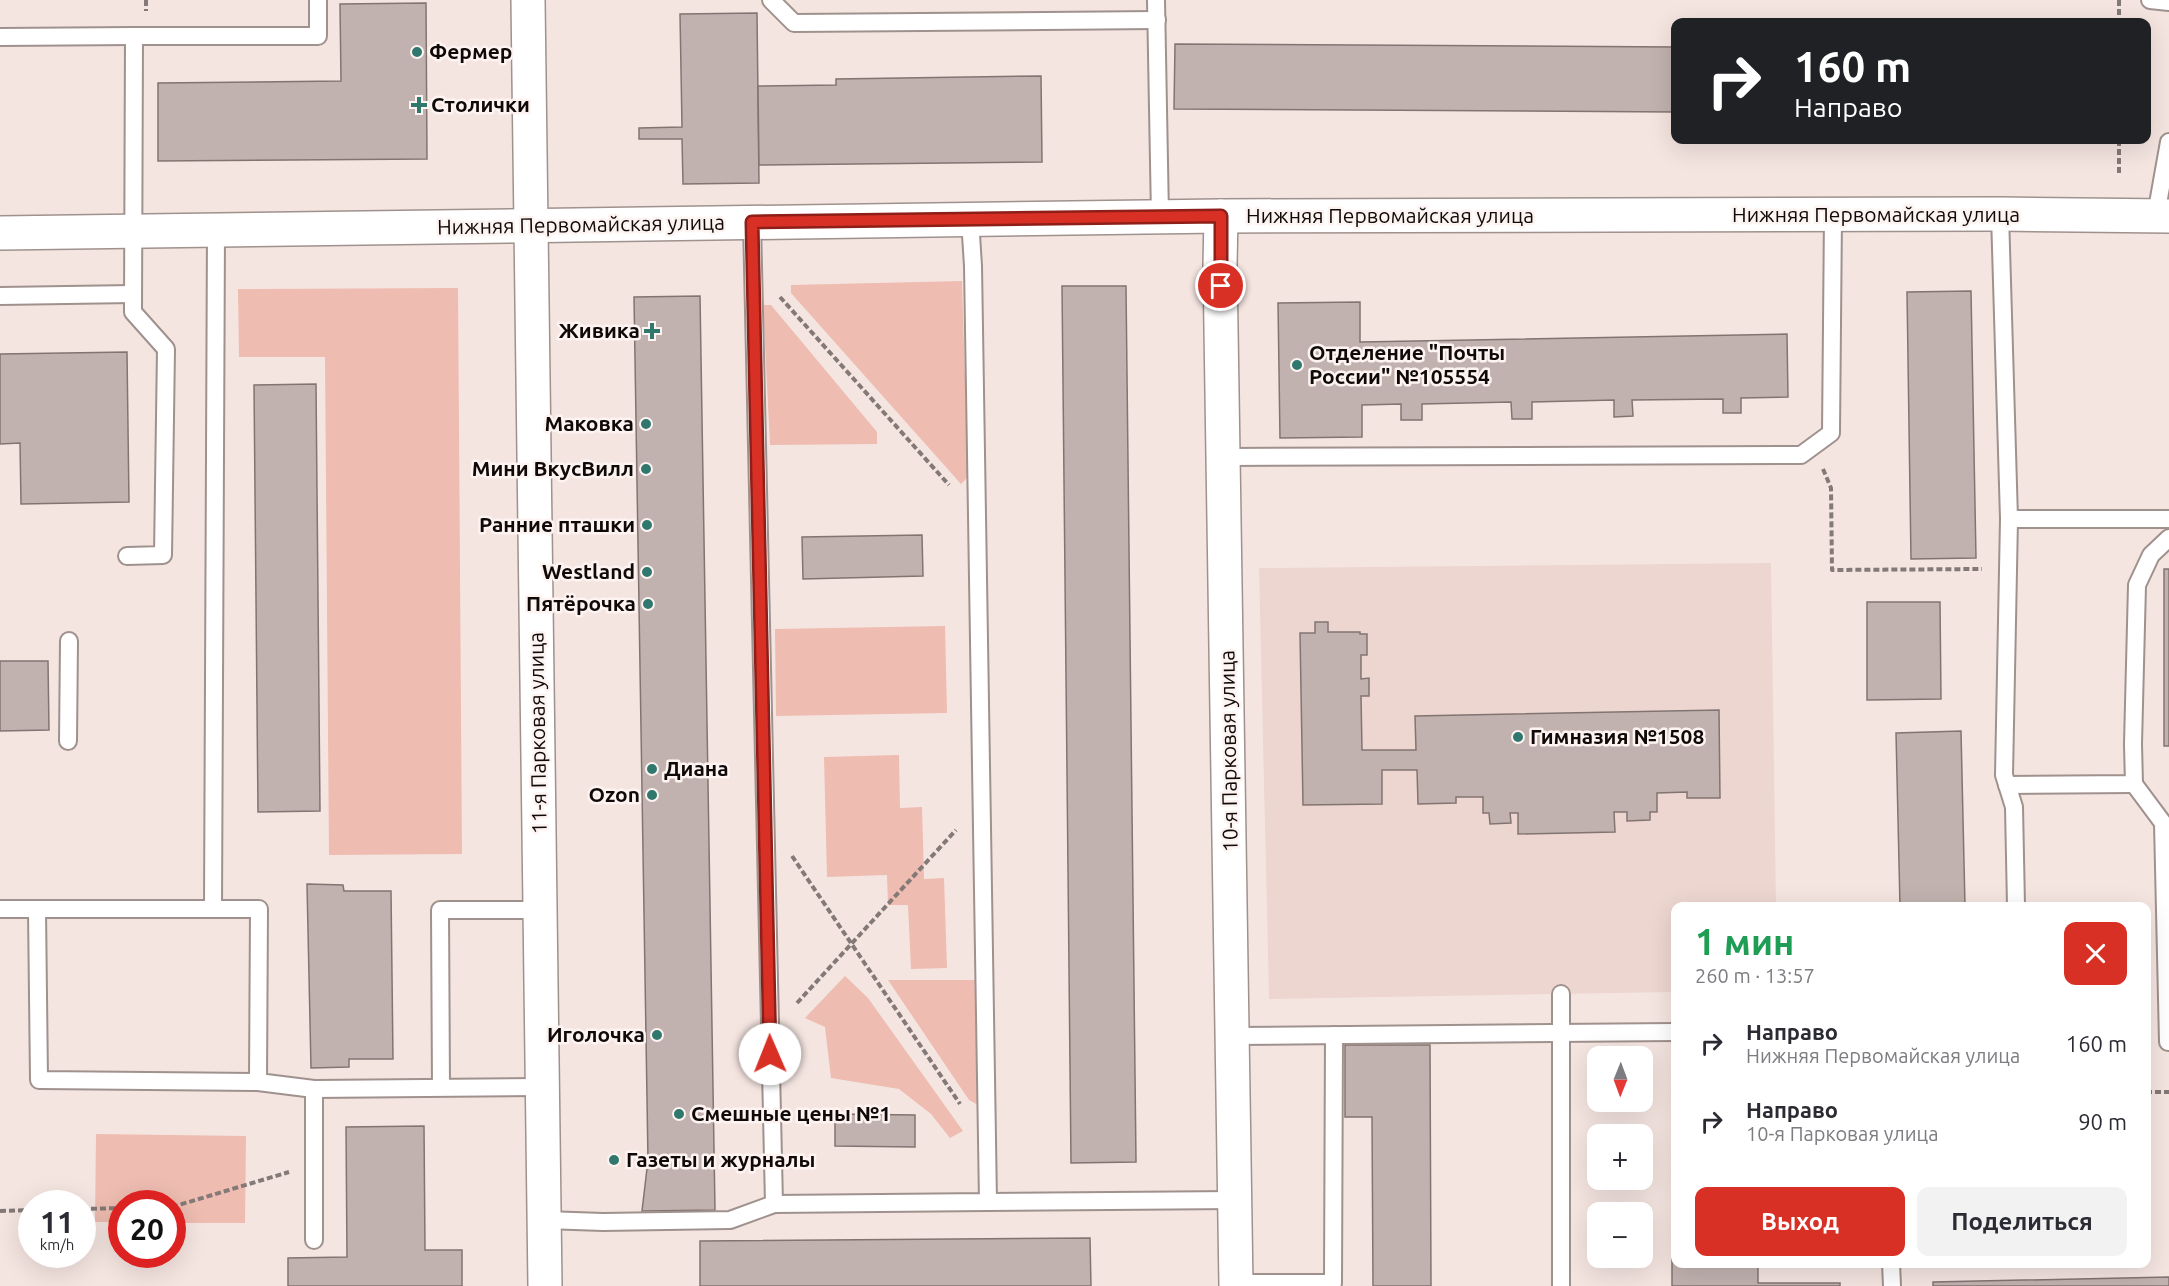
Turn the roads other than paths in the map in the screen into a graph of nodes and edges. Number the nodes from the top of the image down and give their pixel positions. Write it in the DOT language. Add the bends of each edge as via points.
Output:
graph roads {
  1 [pos="318,0"];
  2 [pos="528,0"];
  3 [pos="771,0"];
  4 [pos="1156,0"];
  5 [pos="2150,0"];
  6 [pos="2169,2"];
  7 [pos="1157,20"];
  8 [pos="134,36"];
  9 [pos="0,37"];
  10 [pos="2169,142"];
  11 [pos="2000,214"];
  12 [pos="1833,215"];
  13 [pos="2163,215"];
  14 [pos="1160,216"];
  15 [pos="1221,216"];
  16 [pos="970,219"];
  17 [pos="752,222"];
  18 [pos="531,226"];
  19 [pos="216,230"];
  20 [pos="133,231"];
  21 [pos="0,233"];
  22 [pos="133,294"];
  23 [pos="0,296"];
  24 [pos="1225,457"];
  25 [pos="2009,519"];
  26 [pos="2169,519"];
  27 [pos="2169,538"];
  28 [pos="127,556"];
  29 [pos="69,641"];
  30 [pos="68,741"];
  31 [pos="2134,784"];
  32 [pos="2007,785"];
  33 [pos="2016,902"];
  34 [pos="0,909"];
  35 [pos="37,909"];
  36 [pos="213,909"];
  37 [pos="541,910"];
  38 [pos="1561,994"];
  39 [pos="1671,1032"];
  40 [pos="1561,1034"];
  41 [pos="1334,1035"];
  42 [pos="1233,1036"];
  43 [pos="2168,1042"];
  44 [pos="258,1082"];
  45 [pos="441,1087"];
  46 [pos="541,1087"];
  47 [pos="314,1089"];
  48 [pos="1235,1200"];
  49 [pos="988,1202"];
  50 [pos="774,1204"];
  51 [pos="544,1220"];
  52 [pos="314,1240"];
  53 [pos="1891,1268"];
  54 [pos="1236,1285"];
  55 [pos="545,1286"];
  56 [pos="1562,1286"];
  57 [pos="1892,1286"];
  1 -- 8 [label="lane" via="318,36"];
  2 -- 18 [label="street, 11-я Парковая улица"];
  3 -- 7 [label="lane" via="794,23"];
  4 -- 7 [label="lane"];
  5 -- 6 [label="lane"];
  7 -- 14 [label="lane"];
  8 -- 9 [label="lane"];
  8 -- 20 [label="lane"];
  10 -- 13 [label="lane"];
  11 -- 12 [label="street, Нижняя Первомайская улица"];
  11 -- 13 [label="street, Нижняя Первомайская улица"];
  11 -- 25 [label="lane"];
  12 -- 15 [label="street, Нижняя Первомайская улица"];
  12 -- 24 [label="lane" via="1831,433 1801,455"];
  14 -- 15 [label="street, Нижняя Первомайская улица"];
  14 -- 16 [label="street, Нижняя Первомайская улица"];
  15 -- 24 [label="street, 10-я Парковая улица"];
  16 -- 17 [label="street, Нижняя Первомайская улица"];
  16 -- 49 [label="lane"];
  17 -- 18 [label="street, Нижняя Первомайская улица"];
  17 -- 50 [label="lane"];
  18 -- 19 [label="street, Нижняя Первомайская улица"];
  18 -- 37 [label="street, 11-я Парковая улица"];
  19 -- 20 [label="street, Нижняя Первомайская улица"];
  19 -- 36 [label="lane"];
  20 -- 21 [label="street, Нижняя Первомайская улица"];
  20 -- 22 [label="lane"];
  22 -- 23 [label="lane"];
  22 -- 28 [label="lane" via="133,312 166,349 163,555"];
  24 -- 42 [label="street, 10-я Парковая улица"];
  25 -- 26 [label="lane"];
  25 -- 32 [label="lane" via="2004,776"];
  27 -- 31 [label="lane" via="2151,555 2137,585"];
  29 -- 30 [label="lane"];
  31 -- 32 [label="lane"];
  31 -- 43 [label="lane" via="2163,823"];
  32 -- 33 [label="lane" via="2014,807"];
  34 -- 35 [label="lane"];
  35 -- 36 [label="lane"];
  35 -- 44 [label="lane" via="39,1080"];
  36 -- 44 [label="lane" via="259,909"];
  37 -- 45 [label="lane" via="440,910"];
  37 -- 46 [label="street, 11-я Парковая улица"];
  38 -- 40 [label="lane"];
  39 -- 40 [label="lane"];
  40 -- 41 [label="lane"];
  40 -- 56 [label="lane"];
  41 -- 42 [label="lane"];
  41 -- 54 [label="lane" via="1333,1283"];
  42 -- 48 [label="street, 10-я Парковая улица"];
  44 -- 47 [label="lane"];
  45 -- 46 [label="lane"];
  45 -- 47 [label="lane"];
  46 -- 51 [label="street, 11-я Парковая улица"];
  47 -- 52 [label="lane"];
  48 -- 49 [label="lane"];
  48 -- 54 [label="street, 10-я Парковая улица"];
  49 -- 50 [label="lane"];
  50 -- 51 [label="lane" via="730,1220"];
  51 -- 55 [label="street, 11-я Парковая улица"];
  53 -- 57 [label="lane"];
}
